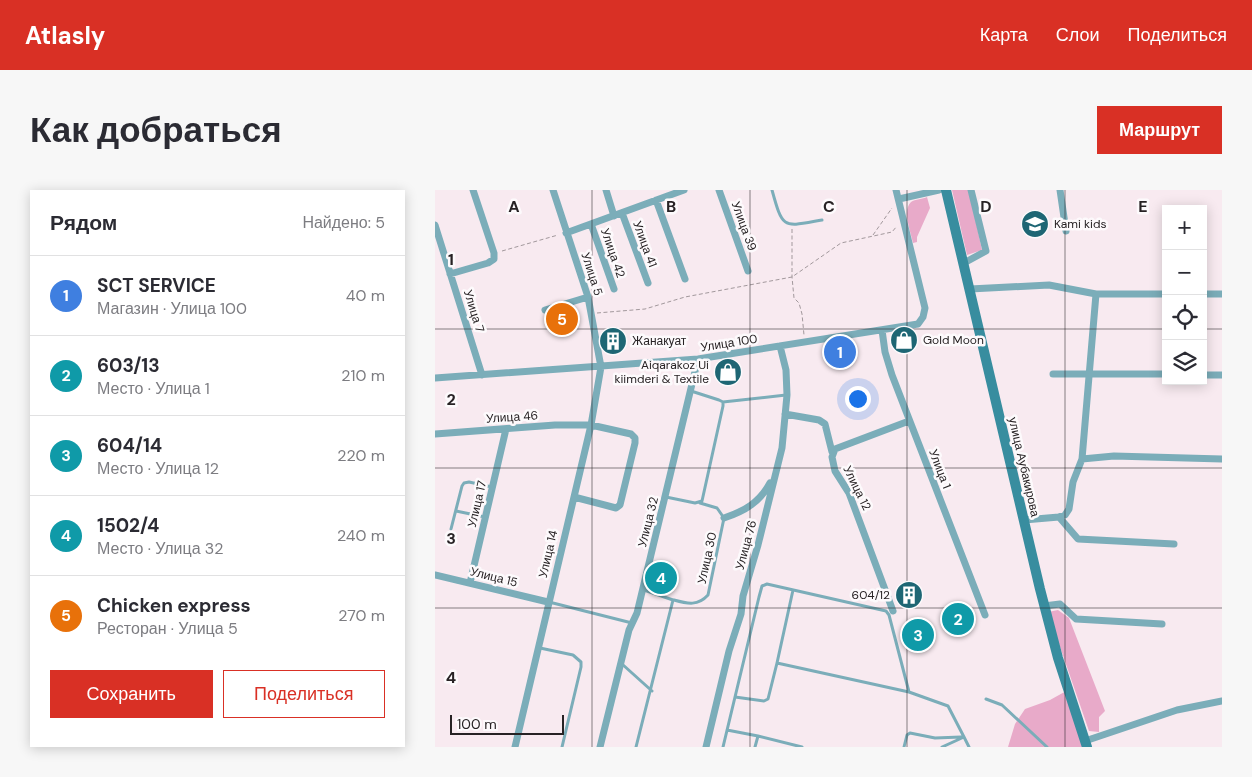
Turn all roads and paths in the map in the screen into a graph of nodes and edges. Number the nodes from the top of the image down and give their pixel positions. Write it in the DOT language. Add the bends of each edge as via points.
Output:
graph roads {
  1 [pos="473,190"];
  2 [pos="553,190"];
  3 [pos="606,190"];
  4 [pos="684,190"];
  5 [pos="719,190"];
  6 [pos="772,190"];
  7 [pos="897,190"];
  8 [pos="939,190"];
  9 [pos="946,190"];
  10 [pos="971,190"];
  11 [pos="1060,190"];
  12 [pos="899,199"];
  13 [pos="656,200"];
  14 [pos="622,212"];
  15 [pos="901,212"];
  16 [pos="614,216"];
  17 [pos="822,220"];
  18 [pos="591,224"];
  19 [pos="435,225"];
  20 [pos="792,226"];
  21 [pos="1066,231"];
  22 [pos="567,233"];
  23 [pos="872,236"];
  24 [pos="494,256"];
  25 [pos="964,263"];
  26 [pos="748,270"];
  27 [pos="450,274"];
  28 [pos="792,277"];
  29 [pos="685,279"];
  30 [pos="647,283"];
  31 [pos="613,289"];
  32 [pos="971,289"];
  33 [pos="1096,294"];
  34 [pos="1162,294"];
  35 [pos="1207,294"];
  36 [pos="1222,294"];
  37 [pos="588,297"];
  38 [pos="545,310"];
  39 [pos="592,314"];
  40 [pos="882,330"];
  41 [pos="802,343"];
  42 [pos="781,346"];
  43 [pos="698,359"];
  44 [pos="601,367"];
  45 [pos="1089,373"];
  46 [pos="1053,374"];
  47 [pos="1162,374"];
  48 [pos="482,375"];
  49 [pos="1207,375"];
  50 [pos="1222,375"];
  51 [pos="435,378"];
  52 [pos="691,391"];
  53 [pos="787,395"];
  54 [pos="723,402"];
  55 [pos="785,414"];
  56 [pos="909,421"];
  57 [pos="591,425"];
  58 [pos="506,429"];
  59 [pos="435,434"];
  60 [pos="832,452"];
  61 [pos="1082,459"];
  62 [pos="1222,459"];
  63 [pos="775,476"];
  64 [pos="493,487"];
  65 [pos="574,497"];
  66 [pos="666,497"];
  67 [pos="699,503"];
  68 [pos="456,511"];
  69 [pos="485,517"];
  70 [pos="1059,517"];
  71 [pos="724,518"];
  72 [pos="1024,520"];
  73 [pos="451,529"];
  74 [pos="1174,544"];
  75 [pos="435,575"];
  76 [pos="470,583"];
  77 [pos="643,590"];
  78 [pos="793,590"];
  79 [pos="673,600"];
  80 [pos="548,602"];
  81 [pos="1044,606"];
  82 [pos="893,611"];
  83 [pos="985,615"];
  84 [pos="633,623"];
  85 [pos="1163,624"];
  86 [pos="538,647"];
  87 [pos="620,663"];
  88 [pos="777,663"];
  89 [pos="652,691"];
  90 [pos="909,692"];
  91 [pos="735,697"];
  92 [pos="986,699"];
  93 [pos="1222,701"];
  94 [pos="727,730"];
  95 [pos="758,736"];
  96 [pos="963,737"];
  97 [pos="1086,744"];
  98 [pos="515,747"];
  99 [pos="562,747"];
  100 [pos="600,747"];
  101 [pos="636,747"];
  102 [pos="706,747"];
  103 [pos="723,747"];
  104 [pos="755,747"];
  105 [pos="802,747"];
  106 [pos="904,747"];
  107 [pos="942,747"];
  108 [pos="969,747"];
  109 [pos="1047,747"];
  1 -- 24 [label="street"];
  2 -- 22 [label="street, Улица 5"];
  3 -- 16 [label="street"];
  4 -- 13 [label="street"];
  5 -- 26 [label="street, Улица 39"];
  6 -- 20 [label="lane" via="779,212"];
  7 -- 12 [label="street"];
  8 -- 12 [label="street"];
  9 -- 25 [label="main road, улица Аубакирова"];
  10 -- 25 [label="street" via="986,251"];
  11 -- 21 [label="street"];
  12 -- 15 [label="street"];
  12 -- 23 [label="path"];
  13 -- 14 [label="street"];
  13 -- 29 [label="street"];
  14 -- 16 [label="street"];
  14 -- 30 [label="street, Улица 41"];
  15 -- 23 [label="path" via="898,226 892,232"];
  15 -- 40 [label="street, Улица 100" via="925,308 918,324"];
  16 -- 18 [label="street"];
  17 -- 20 [label="lane"];
  18 -- 22 [label="street"];
  18 -- 31 [label="street, Улица 42"];
  19 -- 27 [label="street, Улица 7"];
  20 -- 28 [label="path"];
  22 -- 24 [label="path"];
  22 -- 37 [label="street, Улица 5"];
  23 -- 28 [label="path" via="841,243"];
  24 -- 27 [label="street" via="488,263"];
  25 -- 32 [label="main road, улица Аубакирова"];
  27 -- 48 [label="street, Улица 7"];
  28 -- 39 [label="path" via="685,297 645,309"];
  28 -- 41 [label="path" via="794,298 799,303 804,325"];
  32 -- 33 [label="street" via="1049,285"];
  32 -- 72 [label="main road, улица Аубакирова"];
  33 -- 34 [label="street"];
  33 -- 45 [label="street"];
  35 -- 36 [label="street"];
  37 -- 38 [label="street"];
  37 -- 39 [label="street, Улица 5"];
  39 -- 44 [label="street, Улица 5"];
  40 -- 41 [label="street, Улица 100"];
  40 -- 56 [label="street, Улица 1" via="885,352"];
  41 -- 42 [label="street, Улица 100"];
  42 -- 43 [label="street, Улица 100"];
  42 -- 53 [label="street, Улица 76"];
  43 -- 44 [label="street, Улица 100"];
  43 -- 52 [label="street, Улица 32"];
  44 -- 48 [label="street, Улица 100"];
  44 -- 57 [label="street, Улица 14"];
  45 -- 46 [label="street"];
  45 -- 47 [label="street"];
  45 -- 61 [label="street"];
  48 -- 51 [label="street, Улица 100"];
  49 -- 50 [label="street"];
  52 -- 54 [label="lane"];
  52 -- 66 [label="street, Улица 32"];
  53 -- 54 [label="lane"];
  53 -- 55 [label="street, Улица 76"];
  54 -- 67 [label="lane"];
  55 -- 60 [label="street, Улица 12" via="825,424"];
  55 -- 63 [label="street, Улица 76"];
  56 -- 60 [label="street"];
  56 -- 83 [label="street, Улица 1"];
  57 -- 58 [label="street, Улица 46"];
  57 -- 65 [label="street, Улица 14"];
  57 -- 65 [label="street, Улица 46" via="631,434 635,443 620,505 616,508"];
  58 -- 59 [label="street, Улица 46"];
  58 -- 64 [label="street, Улица 17"];
  60 -- 82 [label="street, Улица 12" via="835,471 849,493"];
  61 -- 62 [label="street" via="1114,456"];
  61 -- 70 [label="street" via="1073,482 1069,509"];
  63 -- 71 [label="street" via="765,493 750,507"];
  63 -- 102 [label="street, Улица 76"];
  64 -- 68 [label="lane" via="464,483"];
  64 -- 69 [label="street, Улица 17"];
  65 -- 80 [label="street, Улица 14"];
  66 -- 67 [label="lane, Улица 30"];
  66 -- 77 [label="street, Улица 32"];
  67 -- 71 [label="lane, Улица 30" via="717,508"];
  68 -- 69 [label="lane"];
  68 -- 73 [label="lane"];
  69 -- 76 [label="street, Улица 17"];
  70 -- 72 [label="street"];
  70 -- 74 [label="street" via="1078,540"];
  71 -- 79 [label="lane, Улица 30" via="708,594 702,601 693,603"];
  72 -- 81 [label="main road, улица Аубакирова"];
  75 -- 76 [label="street, Улица 15"];
  76 -- 80 [label="street, Улица 15"];
  77 -- 79 [label="lane, Улица 30"];
  77 -- 84 [label="street, Улица 32"];
  78 -- 88 [label="lane"];
  78 -- 90 [label="lane" via="886,610"];
  78 -- 91 [label="lane" via="767,584 763,586"];
  79 -- 89 [label="lane"];
  80 -- 84 [label="lane"];
  80 -- 86 [label="street, Улица 14"];
  81 -- 85 [label="street" via="1060,604 1076,619"];
  81 -- 97 [label="main road, улица Аубакирова"];
  84 -- 87 [label="street, Улица 32"];
  86 -- 98 [label="street, Улица 14"];
  86 -- 99 [label="lane" via="573,655 581,662"];
  87 -- 89 [label="lane"];
  87 -- 100 [label="street, Улица 32"];
  88 -- 90 [label="lane"];
  88 -- 91 [label="lane" via="768,699"];
  89 -- 101 [label="lane"];
  90 -- 96 [label="lane" via="947,706"];
  91 -- 94 [label="lane"];
  92 -- 109 [label="lane" via="1002,705"];
  93 -- 97 [label="street" via="1177,710"];
  94 -- 95 [label="lane"];
  94 -- 103 [label="lane"];
  95 -- 104 [label="lane"];
  95 -- 105 [label="lane"];
  96 -- 106 [label="lane" via="935,738 910,733"];
  96 -- 107 [label="lane"];
  96 -- 108 [label="lane"];
}
